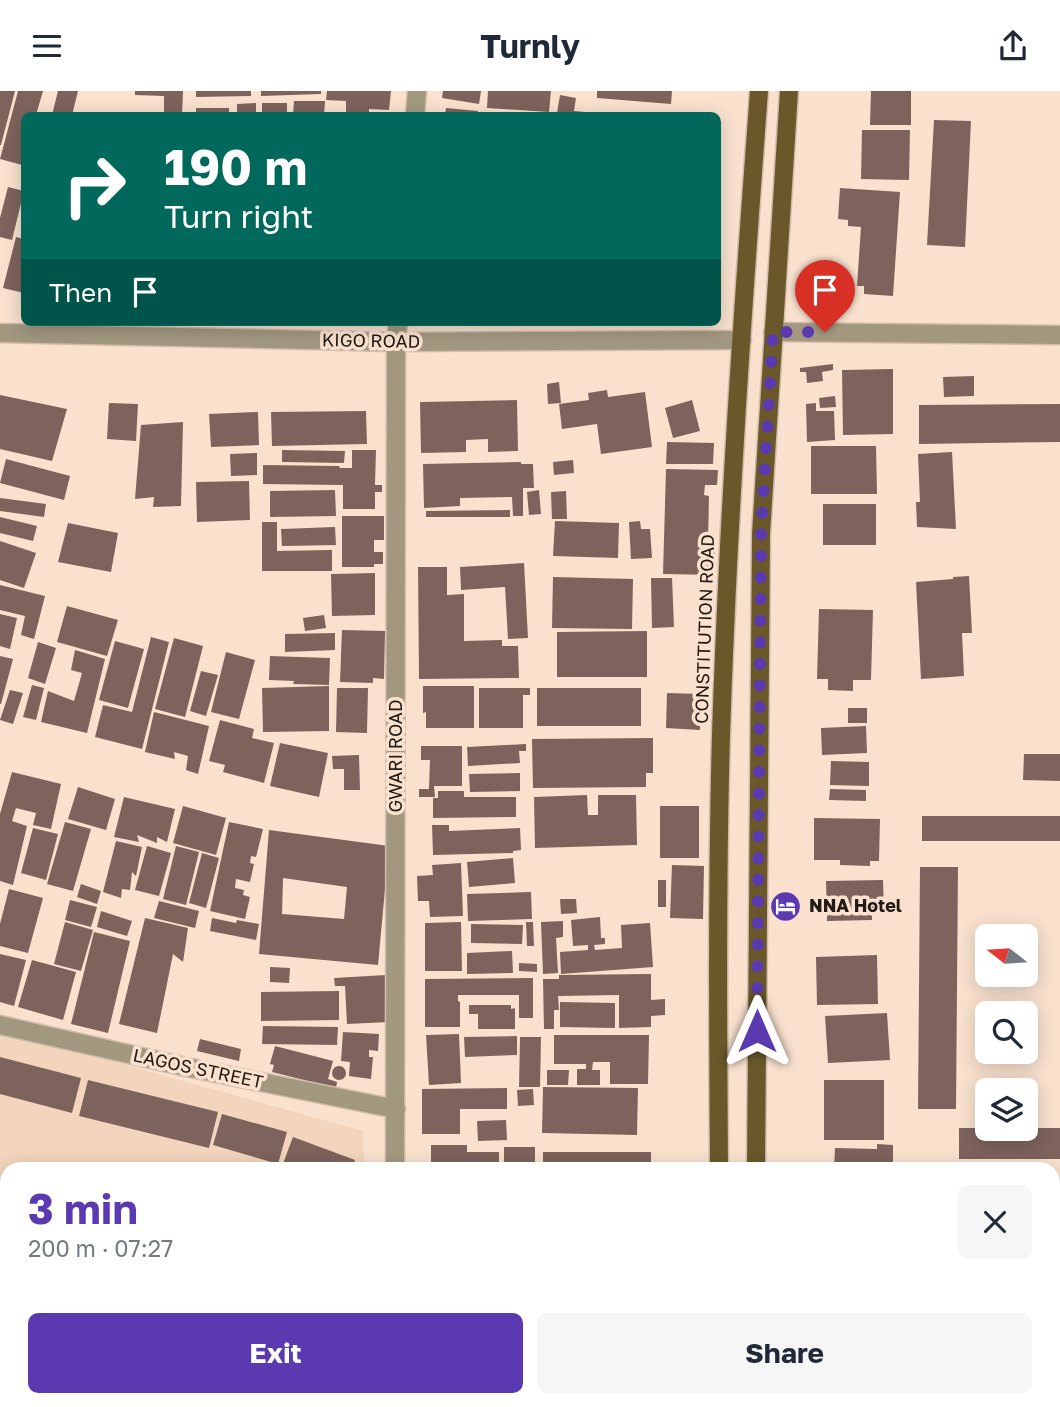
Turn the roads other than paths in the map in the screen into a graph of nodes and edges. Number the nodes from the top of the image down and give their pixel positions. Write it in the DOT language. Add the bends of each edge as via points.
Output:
graph roads {
  1 [pos="417,91"];
  2 [pos="759,91"];
  3 [pos="789,91"];
  4 [pos="415,112"];
  5 [pos="398,326"];
  6 [pos="773,332"];
  7 [pos="0,333"];
  8 [pos="1060,335"];
  9 [pos="742,340"];
  10 [pos="396,342"];
  11 [pos="0,1025"];
  12 [pos="396,1109"];
  13 [pos="395,1162"];
  14 [pos="719,1162"];
  15 [pos="756,1162"];
  1 -- 4 [label="street"];
  2 -- 9 [label="main road, CONSTITUTION ROAD"];
  3 -- 6 [label="main road"];
  5 -- 10 [label="street, GWARI ROAD"];
  6 -- 8 [label="street"];
  6 -- 15 [label="main road" via="761,534"];
  7 -- 10 [label="street, KIGO ROAD"];
  9 -- 10 [label="street, KIGO ROAD"];
  9 -- 14 [label="main road, CONSTITUTION ROAD" via="721,736"];
  10 -- 12 [label="street, GWARI ROAD"];
  11 -- 12 [label="street, LAGOS STREET"];
  12 -- 13 [label="street, GWARI ROAD"];
}
